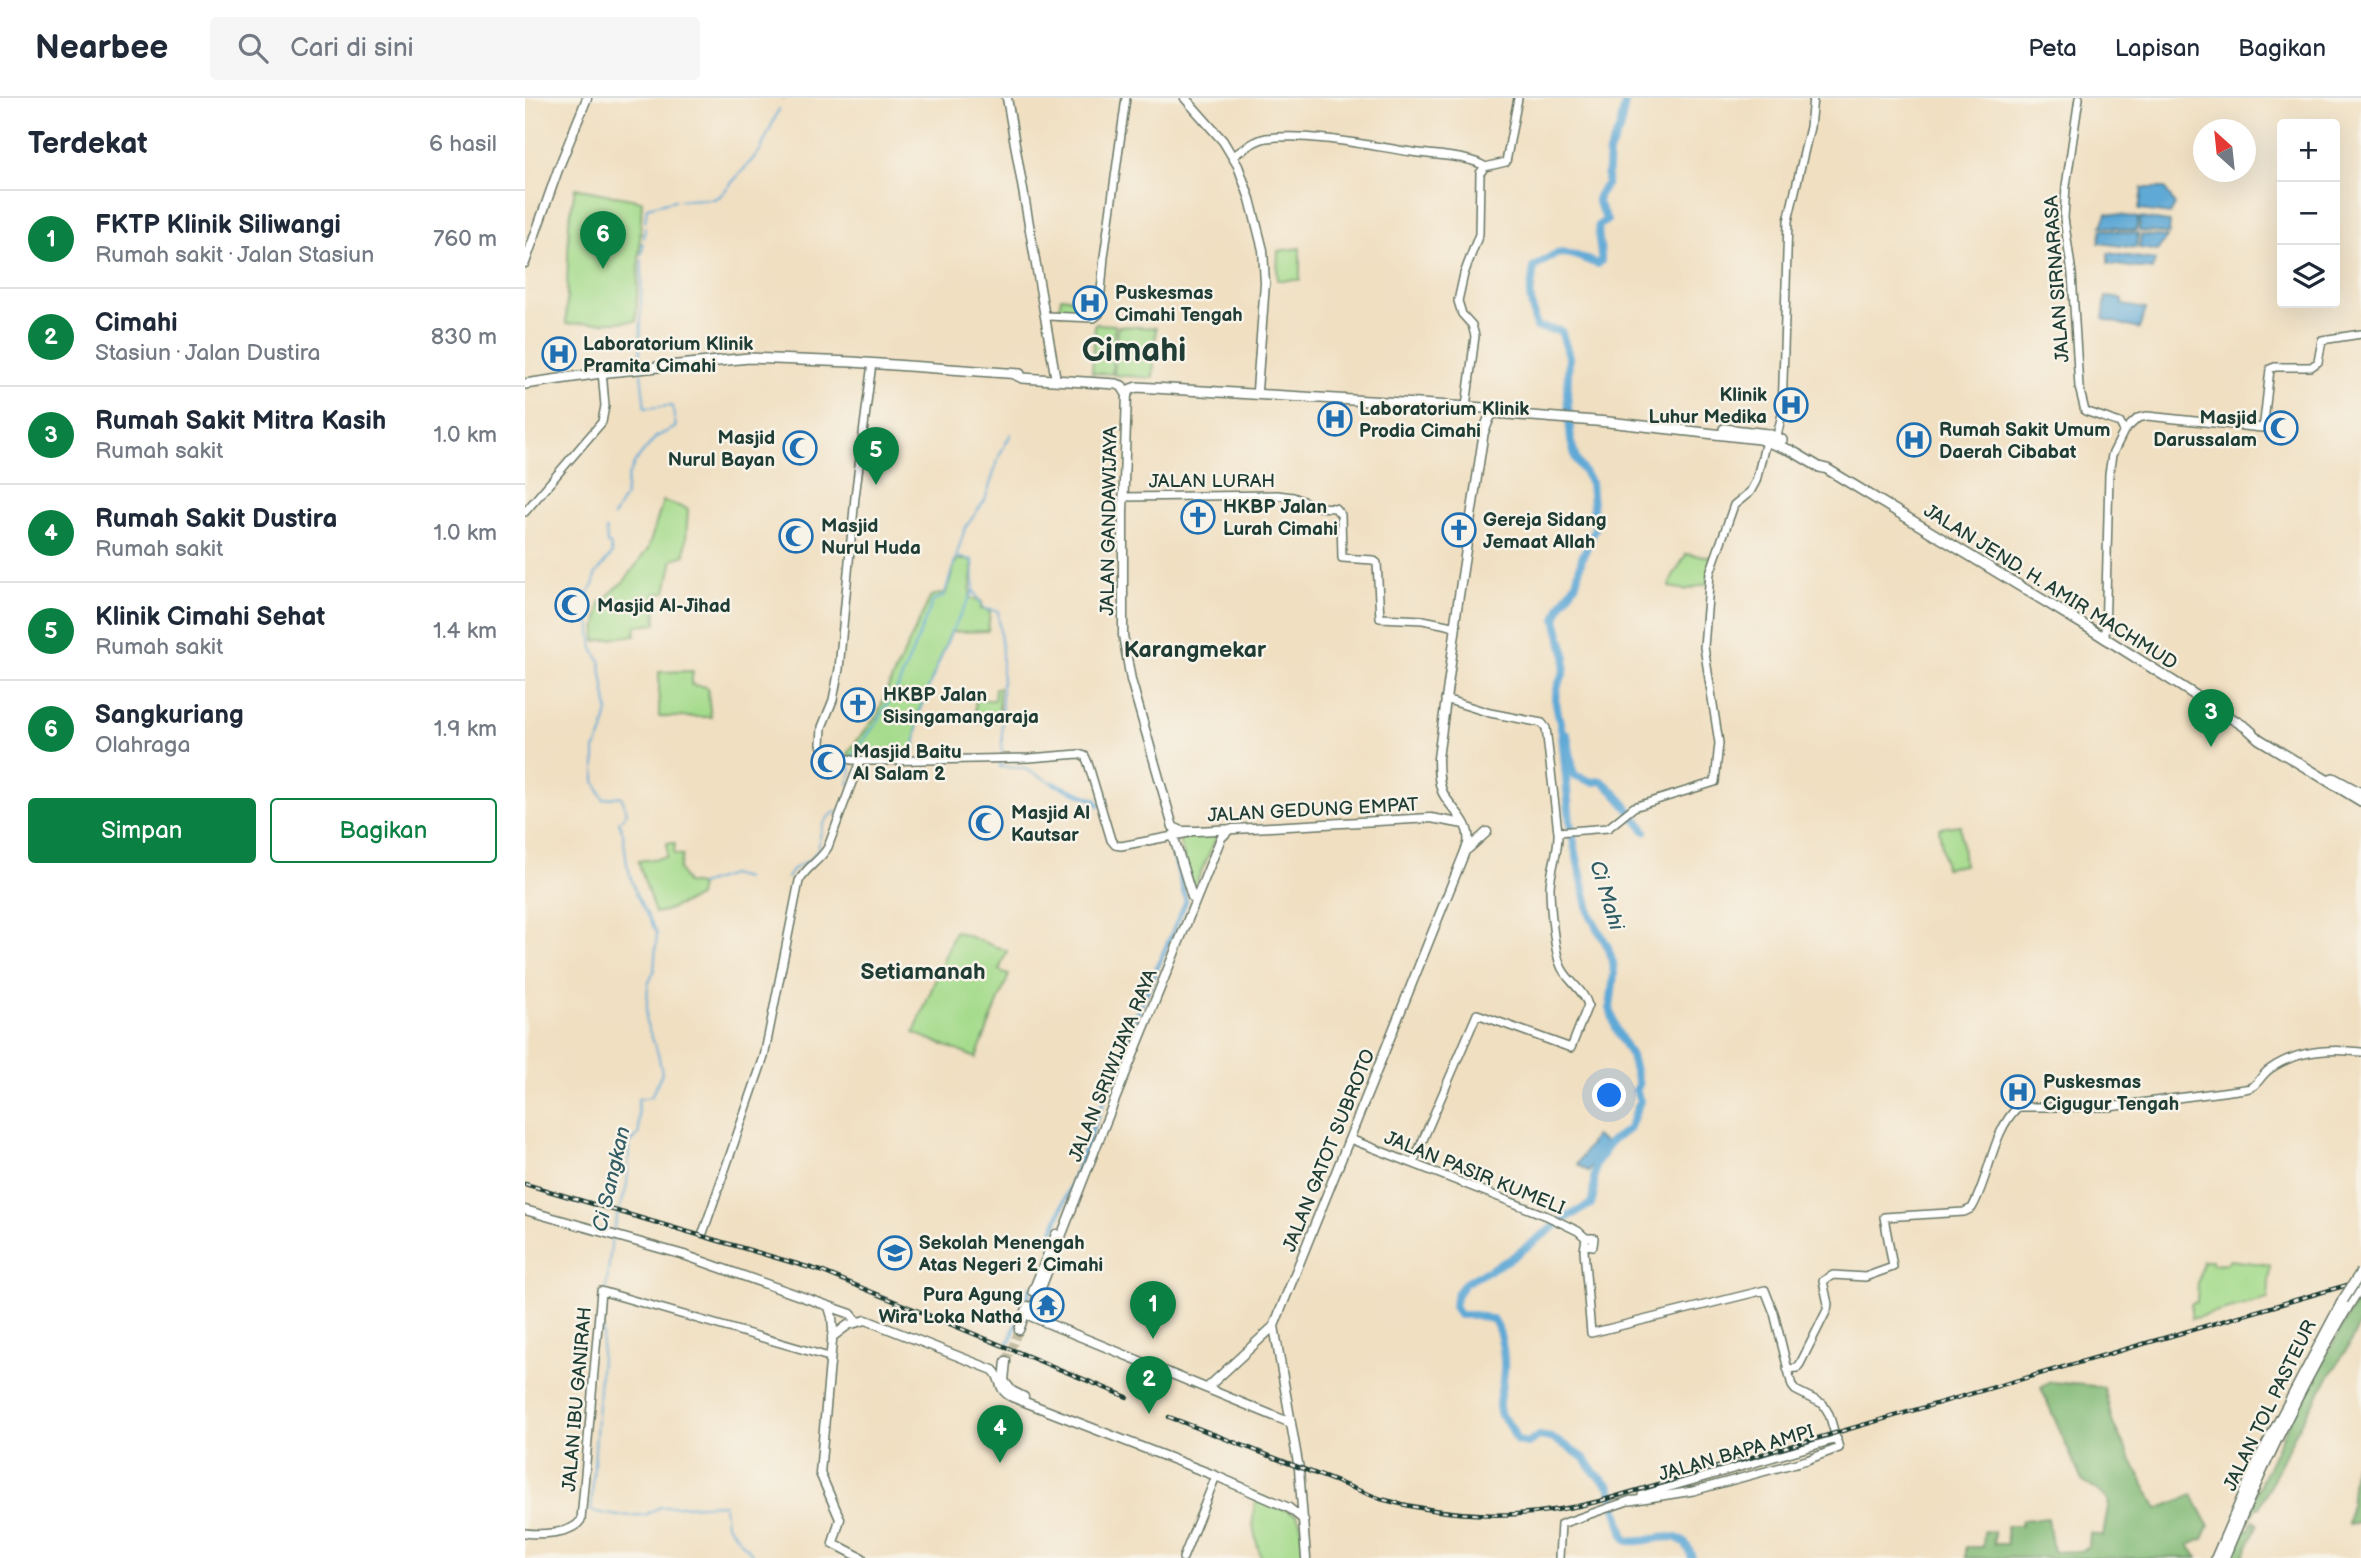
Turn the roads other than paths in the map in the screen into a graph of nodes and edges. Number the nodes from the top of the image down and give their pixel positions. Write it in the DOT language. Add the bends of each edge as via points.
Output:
graph roads {
  1 [pos="587,98"];
  2 [pos="1007,98"];
  3 [pos="1126,98"];
  4 [pos="1185,98"];
  5 [pos="1518,98"];
  6 [pos="1813,98"];
  7 [pos="2079,98"];
  8 [pos="1233,156"];
  9 [pos="1485,167"];
  10 [pos="525,262"];
  11 [pos="1047,316"];
  12 [pos="2361,334"];
  13 [pos="872,363"];
  14 [pos="604,373"];
  15 [pos="1056,378"];
  16 [pos="525,382"];
  17 [pos="1257,390"];
  18 [pos="1127,394"];
  19 [pos="1297,396"];
  20 [pos="1445,407"];
  21 [pos="1466,407"];
  22 [pos="1570,417"];
  23 [pos="1484,431"];
  24 [pos="2124,431"];
  25 [pos="1773,441"];
  26 [pos="1123,497"];
  27 [pos="525,512"];
  28 [pos="1453,624"];
  29 [pos="2105,639"];
  30 [pos="1444,695"];
  31 [pos="2256,734"];
  32 [pos="860,761"];
  33 [pos="2361,793"];
  34 [pos="2361,801"];
  35 [pos="1446,803"];
  36 [pos="1431,818"];
  37 [pos="1460,823"];
  38 [pos="1230,829"];
  39 [pos="1209,830"];
  40 [pos="1197,831"];
  41 [pos="1487,832"];
  42 [pos="1563,832"];
  43 [pos="1173,835"];
  44 [pos="1466,852"];
  45 [pos="1192,897"];
  46 [pos="1144,1020"];
  47 [pos="2361,1052"];
  48 [pos="1109,1108"];
  49 [pos="1350,1139"];
  50 [pos="1413,1163"];
  51 [pos="525,1210"];
  52 [pos="703,1233"];
  53 [pos="2361,1272"];
  54 [pos="2361,1285"];
  55 [pos="2346,1301"];
  56 [pos="829,1307"];
  57 [pos="857,1321"];
  58 [pos="1274,1325"];
  59 [pos="1019,1329"];
  60 [pos="1265,1334"];
  61 [pos="832,1337"];
  62 [pos="1277,1339"];
  63 [pos="829,1357"];
  64 [pos="1006,1362"];
  65 [pos="1787,1369"];
  66 [pos="1207,1388"];
  67 [pos="1080,1423"];
  68 [pos="1291,1423"];
  69 [pos="1837,1439"];
  70 [pos="1216,1476"];
  71 [pos="1303,1499"];
  72 [pos="1289,1507"];
  73 [pos="1304,1520"];
  74 [pos="525,1533"];
  75 [pos="862,1558"];
  76 [pos="1182,1558"];
  77 [pos="1306,1558"];
  78 [pos="1559,1558"];
  79 [pos="2216,1558"];
  80 [pos="2224,1558"];
  1 -- 10 [label="main road"];
  2 -- 11 [label="main road"];
  3 -- 11 [label="street" via="1099,314 1094,318"];
  4 -- 8 [label="main road"];
  5 -- 9 [label="street" via="1506,162"];
  6 -- 25 [label="street" via="1789,221 1782,414"];
  7 -- 24 [label="street, JALAN SIRNARASA" via="2064,218 2079,387 2085,411 2120,423"];
  8 -- 9 [label="street" via="1261,139 1324,139"];
  8 -- 17 [label="main road" via="1265,260"];
  9 -- 21 [label="street" via="1480,176 1477,242 1458,293 1460,311 1472,324 1475,336"];
  11 -- 15 [label="main road"];
  12 -- 24 [label="street" via="2322,340 2318,362 2311,367 2270,369 2262,428 2147,416"];
  13 -- 14 [label="highway, JALAN JEND. H. AMIR MACHMUD" via="749,358"];
  13 -- 15 [label="highway, JALAN JEND. H. AMIR MACHMUD"];
  13 -- 32 [label="street" via="839,668 821,744 824,754"];
  14 -- 16 [label="highway, JALAN JEND. H. AMIR MACHMUD"];
  14 -- 27 [label="street" via="602,422"];
  15 -- 17 [label="highway, JALAN JEND. H. AMIR MACHMUD"];
  15 -- 18 [label="highway, JALAN JEND. H. AMIR MACHMUD" via="1120,385"];
  17 -- 19 [label="highway, JALAN JEND. H. AMIR MACHMUD"];
  18 -- 19 [label="highway, JALAN JEND. H. AMIR MACHMUD" via="1137,387"];
  18 -- 26 [label="main road, JALAN GANDAWIJAYA"];
  19 -- 20 [label="highway, JALAN JEND. H. AMIR MACHMUD"];
  20 -- 21 [label="highway, JALAN JEND. H. AMIR MACHMUD"];
  20 -- 23 [label="highway, JALAN JEND. H. AMIR MACHMUD" via="1481,413"];
  21 -- 22 [label="highway, JALAN JEND. H. AMIR MACHMUD"];
  22 -- 23 [label="highway, JALAN JEND. H. AMIR MACHMUD" via="1495,413"];
  22 -- 25 [label="highway, JALAN JEND. H. AMIR MACHMUD"];
  23 -- 28 [label="main road"];
  24 -- 29 [label="street" via="2108,477"];
  25 -- 29 [label="highway, JALAN JEND. H. AMIR MACHMUD" via="1806,453"];
  25 -- 42 [label="street" via="1750,492 1734,505 1710,573 1704,647 1719,743 1715,782 1628,811 1608,828"];
  26 -- 28 [label="street, JALAN LURAH" via="1285,496 1335,508 1341,516 1342,558 1377,563 1380,617"];
  26 -- 40 [label="main road, JALAN GANDAWIJAYA" via="1122,625 1127,664 1171,824 1179,830"];
  28 -- 30 [label="main road"];
  29 -- 31 [label="highway, JALAN JEND. H. AMIR MACHMUD"];
  30 -- 35 [label="main road" via="1438,771"];
  30 -- 42 [label="street" via="1490,713 1544,725"];
  31 -- 33 [label="highway, JALAN JEND. H. AMIR MACHMUD"];
  31 -- 34 [label="highway, JALAN JEND. H. AMIR MACHMUD"];
  32 -- 43 [label="street" via="1083,755 1117,846"];
  32 -- 52 [label="street" via="828,847 799,881 764,1057"];
  35 -- 36 [label="main road, JALAN GEDUNG EMPAT" via="1440,814"];
  35 -- 37 [label="main road"];
  36 -- 37 [label="main road, JALAN GEDUNG EMPAT"];
  36 -- 38 [label="main road, JALAN GEDUNG EMPAT"];
  37 -- 44 [label="main road, JALAN GATOT SUBROTO" via="1469,832"];
  38 -- 39 [label="main road, JALAN GEDUNG EMPAT"];
  38 -- 46 [label="main road, JALAN SRIWIJAYA RAYA" via="1221,838"];
  39 -- 40 [label="main road, JALAN GEDUNG EMPAT"];
  39 -- 45 [label="main road, JALAN SRIWIJAYA RAYA" via="1215,842"];
  40 -- 43 [label="street"];
  41 -- 44 [label="main road"];
  42 -- 50 [label="street" via="1550,888 1558,955 1563,971 1588,1005 1571,1048 1477,1014"];
  43 -- 45 [label="main road"];
  44 -- 49 [label="main road, JALAN GATOT SUBROTO"];
  45 -- 46 [label="main road, JALAN SRIWIJAYA RAYA"];
  46 -- 48 [label="main road, JALAN SRIWIJAYA RAYA"];
  47 -- 65 [label="street" via="2305,1053 2272,1068 2256,1085 2245,1089 2109,1107 2022,1106 2000,1134 1979,1196 1969,1211 1884,1217 1893,1267 1865,1277 1833,1275 1823,1281 1827,1310 1800,1364"];
  48 -- 59 [label="main road, JALAN SRIWIJAYA RAYA"];
  48 -- 66 [label="main road, JALAN SRIWIJAYA RAYA" via="1030,1316"];
  49 -- 50 [label="street, JALAN PASIR KUMELI"];
  49 -- 58 [label="main road, JALAN GATOT SUBROTO"];
  50 -- 65 [label="street, JALAN PASIR KUMELI" via="1562,1223 1586,1241 1591,1333 1763,1290"];
  51 -- 56 [label="main road" via="684,1255"];
  53 -- 55 [label="highway, JALAN TOL PASTEUR, bridge"];
  54 -- 55 [label="highway, JALAN TOL PASTEUR"];
  55 -- 79 [label="highway, JALAN TOL PASTEUR" via="2259,1459"];
  55 -- 80 [label="highway, JALAN TOL PASTEUR"];
  56 -- 57 [label="main road" via="851,1314"];
  56 -- 61 [label="main road"];
  57 -- 61 [label="main road"];
  57 -- 67 [label="main road" via="894,1329 997,1373 1007,1394"];
  58 -- 60 [label="main road"];
  58 -- 62 [label="main road"];
  60 -- 62 [label="main road"];
  60 -- 66 [label="main road"];
  61 -- 63 [label="main road"];
  62 -- 68 [label="main road"];
  63 -- 74 [label="street, JALAN IBU GANIRAH" via="601,1291 581,1520 570,1529"];
  63 -- 75 [label="main road" via="820,1473 840,1522 833,1543"];
  64 -- 67 [label="main road" via="1003,1374 1012,1391"];
  65 -- 69 [label="street, JALAN PASIR KUMELI" via="1795,1390 1827,1409"];
  66 -- 68 [label="main road"];
  67 -- 70 [label="main road"];
  68 -- 71 [label="main road"];
  69 -- 78 [label="street, JALAN BAPA AMPI" via="1645,1494 1561,1524"];
  70 -- 72 [label="main road"];
  70 -- 76 [label="street"];
  71 -- 72 [label="main road"];
  71 -- 73 [label="main road"];
  72 -- 73 [label="main road"];
  73 -- 77 [label="main road"];
}
